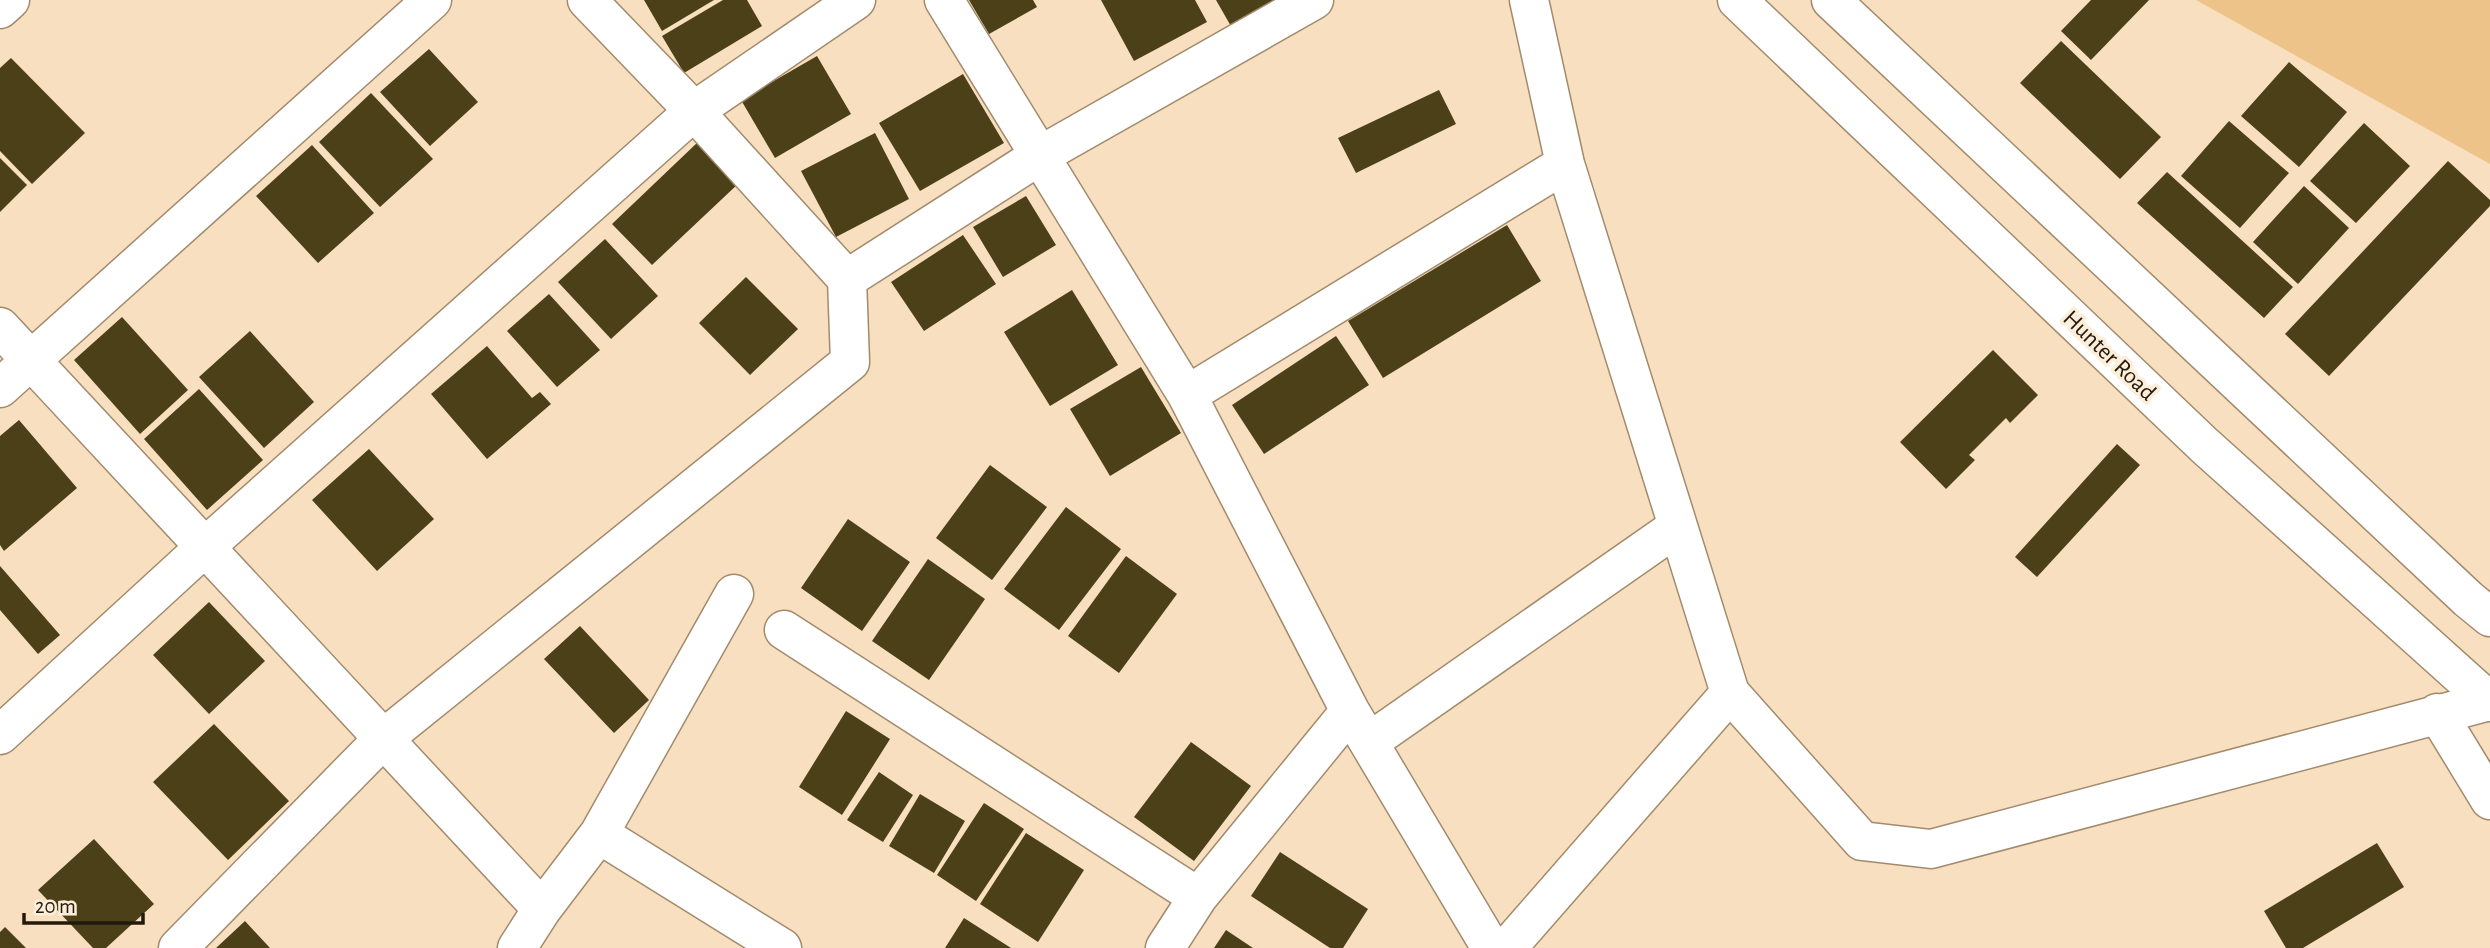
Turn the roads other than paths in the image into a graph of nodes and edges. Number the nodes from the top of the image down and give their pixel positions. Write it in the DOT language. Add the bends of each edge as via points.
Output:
graph roads {
  1 [pos="10,0"];
  2 [pos="432,0"];
  3 [pos="587,0"];
  4 [pos="856,0"];
  5 [pos="944,0"];
  6 [pos="1314,0"];
  7 [pos="1529,0"];
  8 [pos="1737,0"];
  9 [pos="1832,0"];
  10 [pos="0,9"];
  11 [pos="694,111"];
  12 [pos="1039,156"];
  13 [pos="1565,164"];
  14 [pos="847,279"];
  15 [pos="0,327"];
  16 [pos="31,360"];
  17 [pos="0,388"];
  18 [pos="1187,395"];
  19 [pos="1677,527"];
  20 [pos="205,547"];
  21 [pos="734,594"];
  22 [pos="2490,617"];
  23 [pos="784,630"];
  24 [pos="1730,692"];
  25 [pos="2489,701"];
  26 [pos="2437,713"];
  27 [pos="1359,726"];
  28 [pos="0,735"];
  29 [pos="383,739"];
  30 [pos="2490,800"];
  31 [pos="598,834"];
  32 [pos="1198,898"];
  33 [pos="542,909"];
  34 [pos="178,948"];
  35 [pos="517,948"];
  36 [pos="782,948"];
  37 [pos="1165,948"];
  38 [pos="1492,948"];
  39 [pos="1507,948"];
  1 -- 10 [label="street"];
  2 -- 16 [label="street"];
  3 -- 11 [label="street"];
  4 -- 11 [label="street"];
  5 -- 12 [label="street"];
  6 -- 12 [label="street"];
  7 -- 13 [label="street"];
  8 -- 25 [label="street, Hunter Road" via="2204,445"];
  9 -- 22 [label="street"];
  11 -- 14 [label="street"];
  11 -- 20 [label="street"];
  12 -- 14 [label="street"];
  12 -- 18 [label="street"];
  13 -- 18 [label="street"];
  13 -- 19 [label="street"];
  14 -- 29 [label="street" via="850,362"];
  15 -- 16 [label="street"];
  16 -- 17 [label="street"];
  16 -- 20 [label="street"];
  18 -- 27 [label="street"];
  19 -- 24 [label="street"];
  19 -- 27 [label="street"];
  20 -- 28 [label="street"];
  20 -- 29 [label="street"];
  21 -- 31 [label="street"];
  23 -- 32 [label="street"];
  24 -- 26 [label="street" via="1862,841 1931,849"];
  24 -- 39 [label="street"];
  25 -- 26 [label="street"];
  26 -- 30 [label="street"];
  27 -- 32 [label="street"];
  27 -- 38 [label="street"];
  29 -- 33 [label="street"];
  29 -- 34 [label="street"];
  31 -- 33 [label="street"];
  31 -- 36 [label="street"];
  32 -- 37 [label="street"];
  33 -- 35 [label="street"];
}
